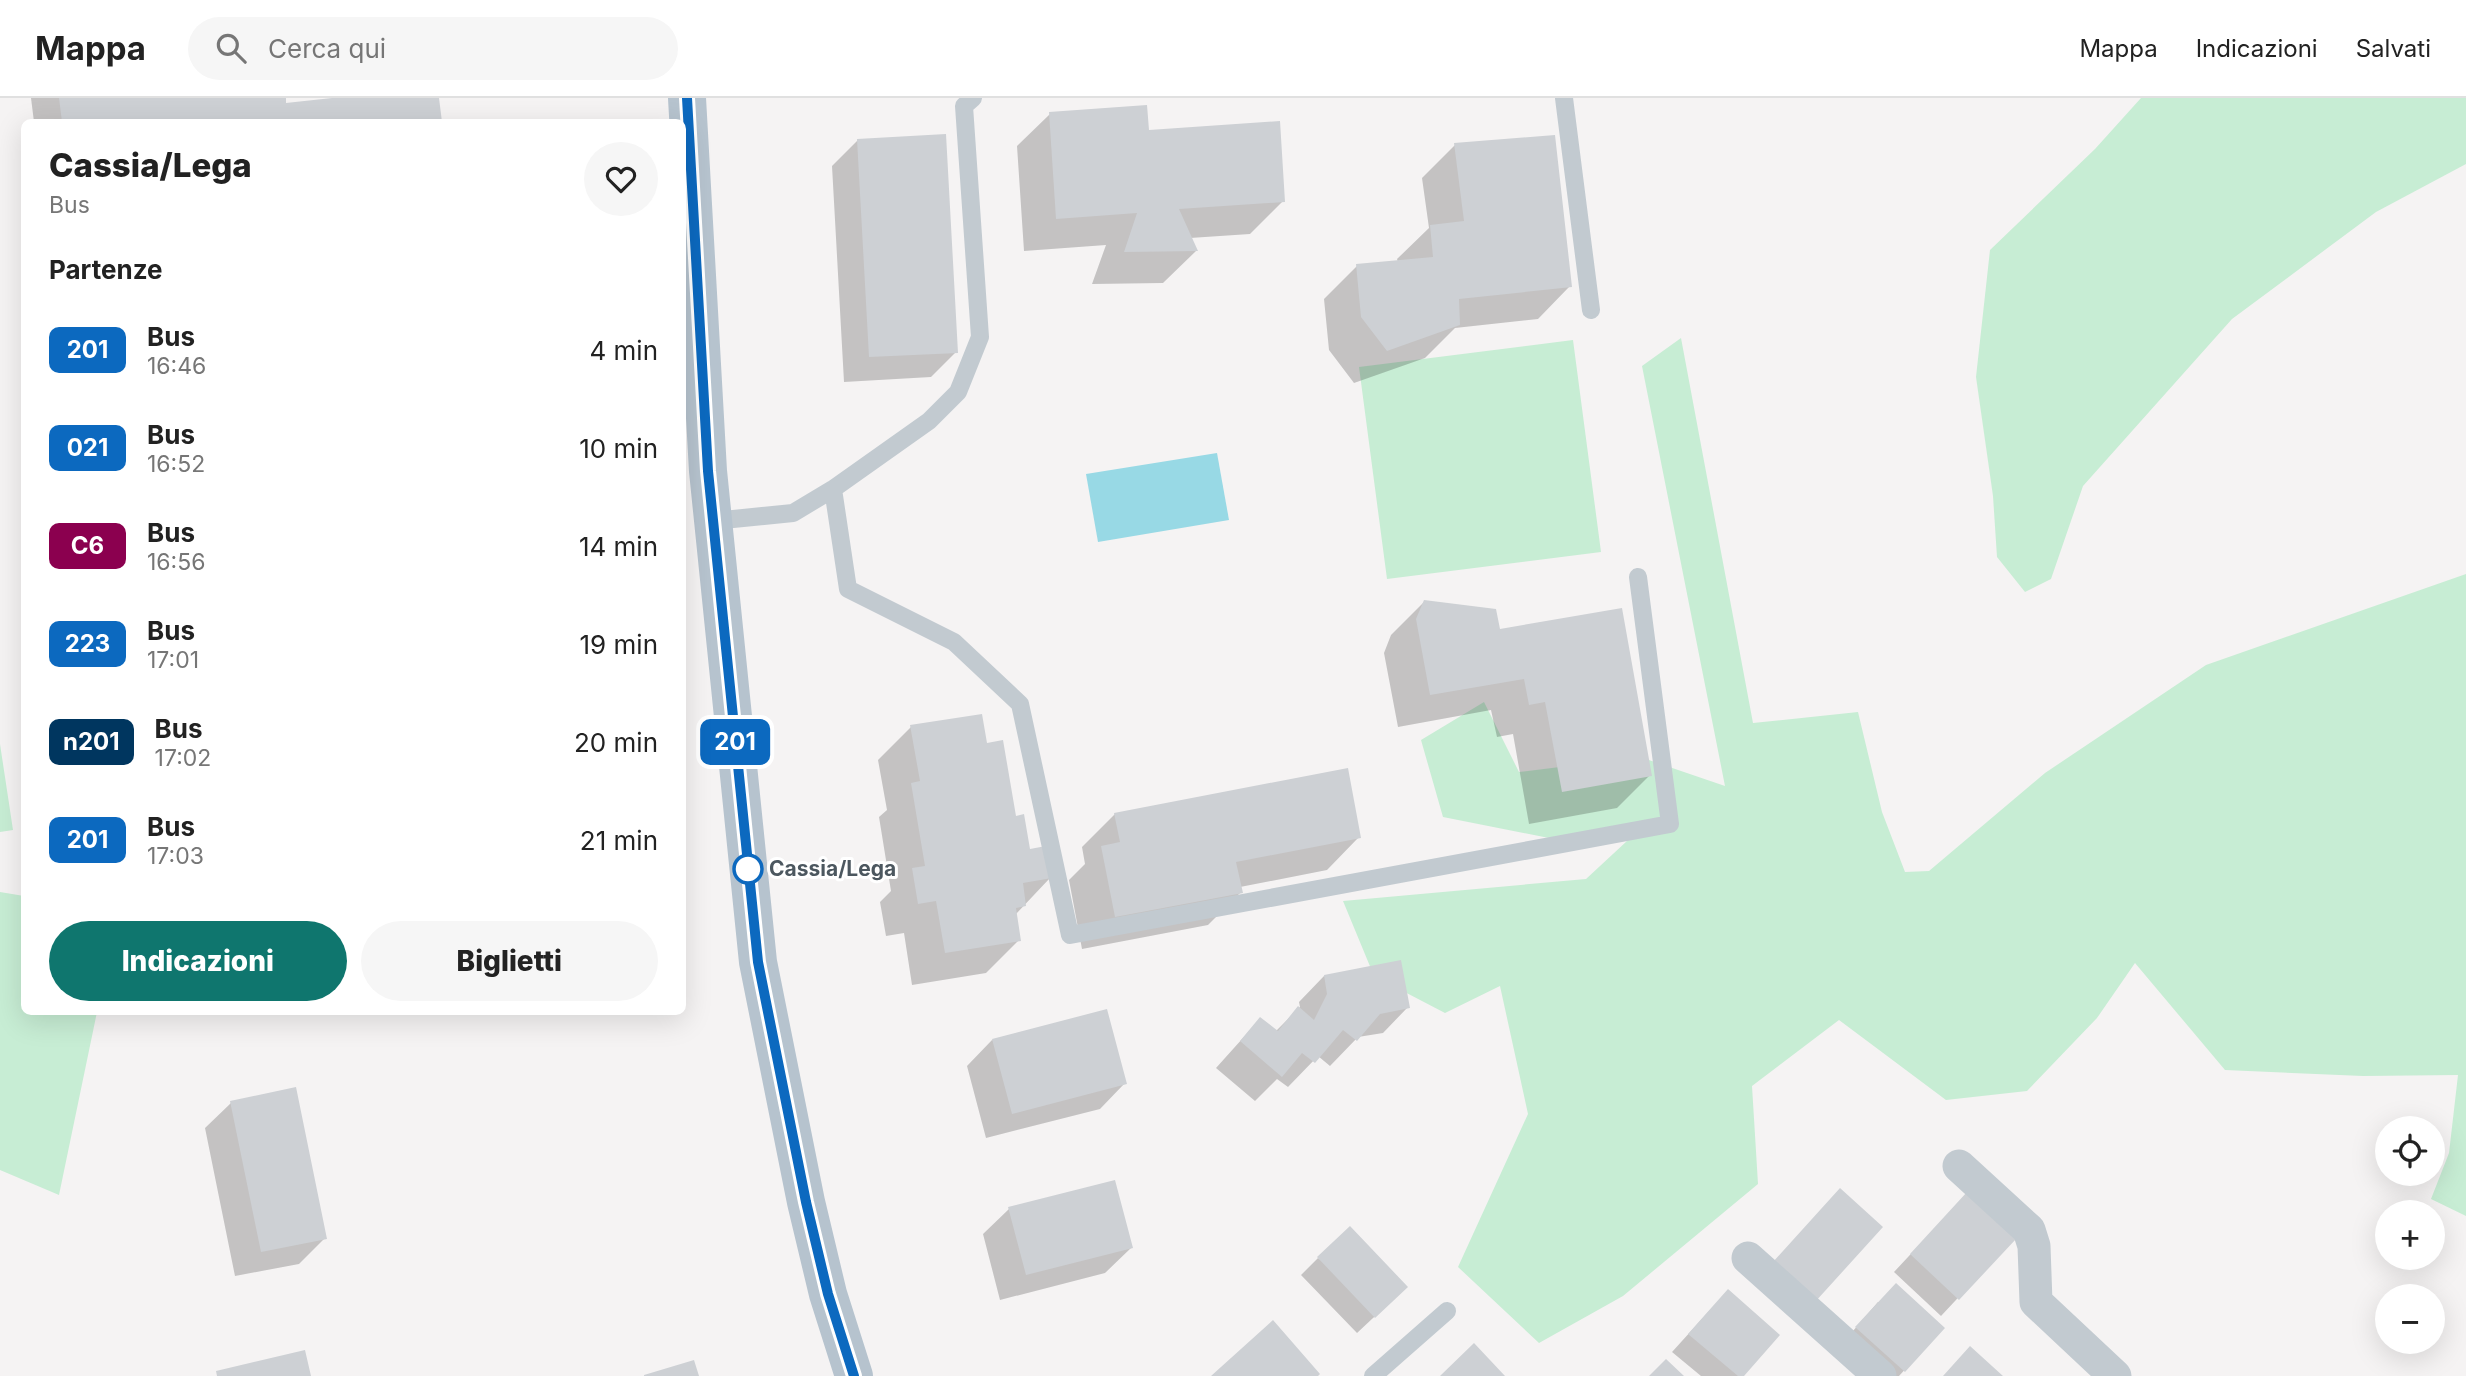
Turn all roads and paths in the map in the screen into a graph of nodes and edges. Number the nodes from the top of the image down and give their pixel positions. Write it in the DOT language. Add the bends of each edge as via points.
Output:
graph roads {
  1 [pos="687,98"];
  2 [pos="973,98"];
  3 [pos="1564,98"];
  4 [pos="1591,310"];
  5 [pos="693,397"];
  6 [pos="833,489"];
  7 [pos="713,521"];
  8 [pos="1638,577"];
  9 [pos="1959,1166"];
  10 [pos="1748,1258"];
  11 [pos="1447,1311"];
  12 [pos="854,1376"];
  13 [pos="1373,1376"];
  14 [pos="1880,1376"];
  15 [pos="2115,1376"];
  1 -- 5 [label="main road"];
  2 -- 6 [label="lane" via="964,106 980,337 958,392 929,421"];
  3 -- 4 [label="lane"];
  5 -- 7 [label="main road"];
  6 -- 7 [label="lane" via="793,513"];
  6 -- 8 [label="lane" via="848,589 954,642 1020,704 1070,935 1670,824"];
  7 -- 12 [label="main road" via="758,962 806,1202"];
  9 -- 15 [label="street" via="2029,1230 2036,1302"];
  10 -- 14 [label="street"];
  11 -- 13 [label="lane"];
}
